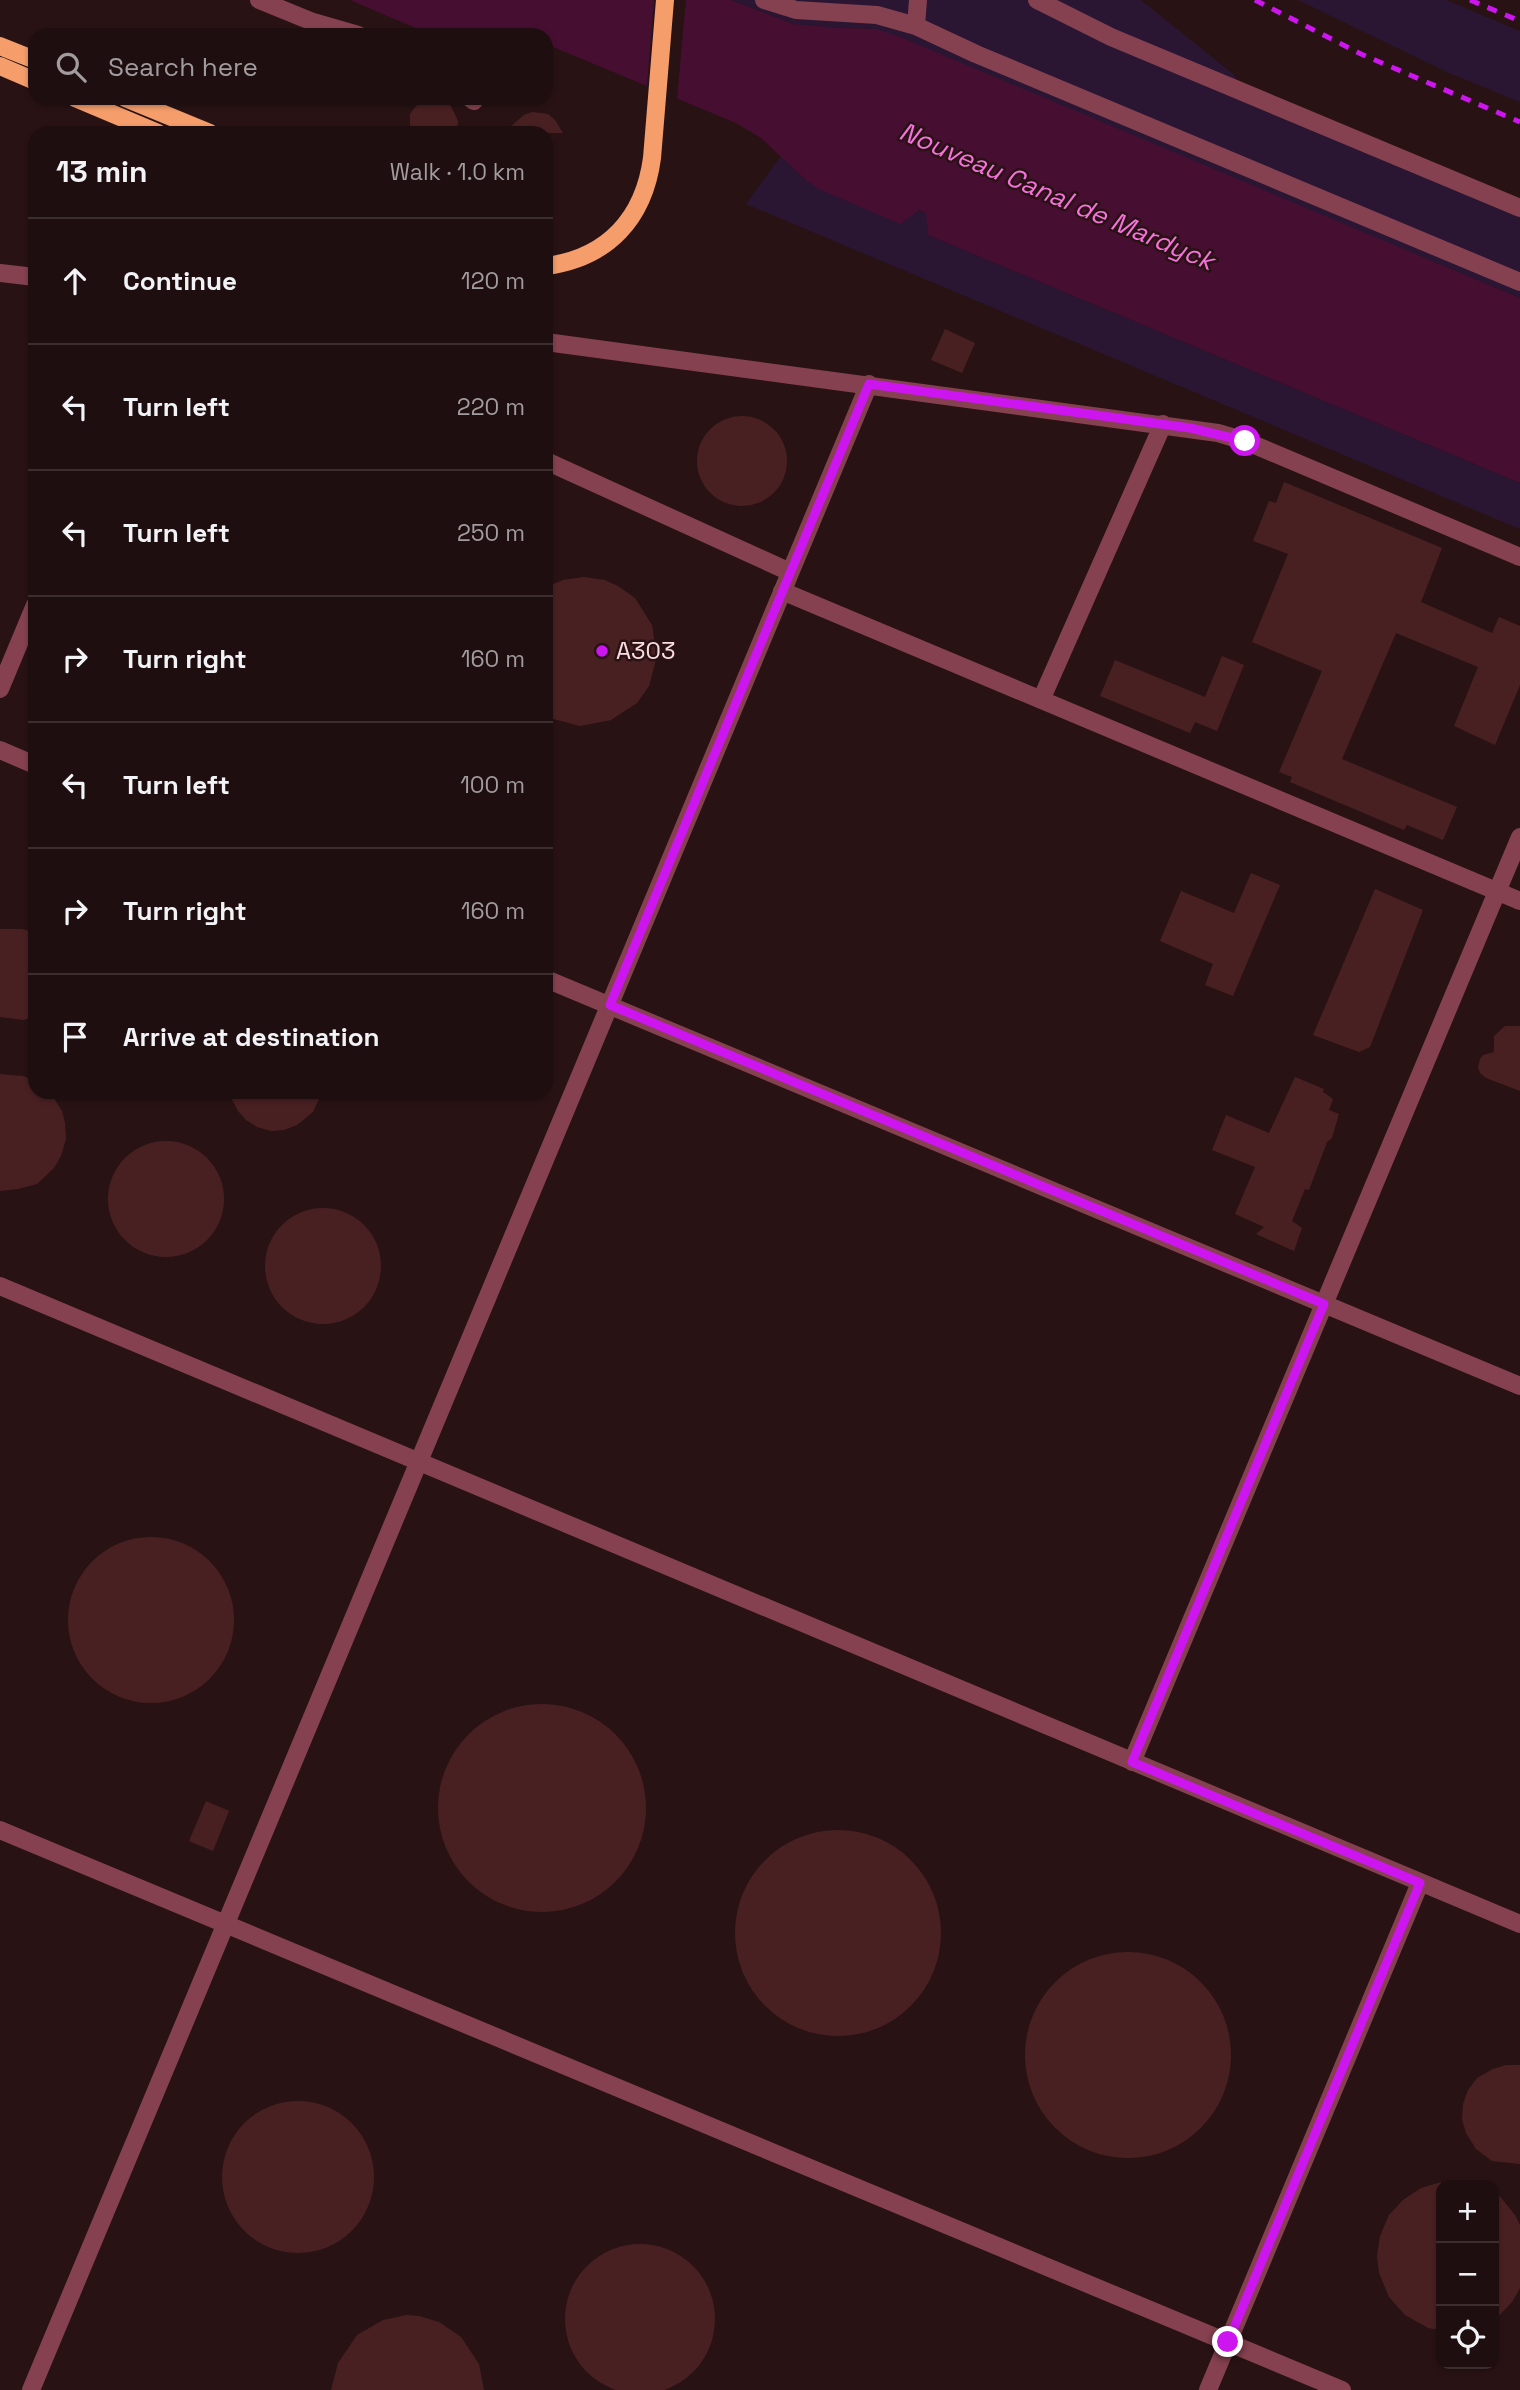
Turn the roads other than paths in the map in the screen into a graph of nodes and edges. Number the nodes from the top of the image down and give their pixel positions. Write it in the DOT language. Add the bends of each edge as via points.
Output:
graph roads {
  1 [pos="259,0"];
  2 [pos="665,0"];
  3 [pos="764,0"];
  4 [pos="918,0"];
  5 [pos="1037,0"];
  6 [pos="916,26"];
  7 [pos="334,28"];
  8 [pos="0,46"];
  9 [pos="28,57"];
  10 [pos="0,66"];
  11 [pos="28,78"];
  12 [pos="92,105"];
  13 [pos="142,105"];
  14 [pos="141,126"];
  15 [pos="194,126"];
  16 [pos="1520,208"];
  17 [pos="553,264"];
  18 [pos="0,273"];
  19 [pos="28,276"];
  20 [pos="1520,282"];
  21 [pos="553,343"];
  22 [pos="869,384"];
  23 [pos="1163,424"];
  24 [pos="553,464"];
  25 [pos="1520,556"];
  26 [pos="790,572"];
  27 [pos="782,591"];
  28 [pos="28,622"];
  29 [pos="0,689"];
  30 [pos="1041,700"];
  31 [pos="0,750"];
  32 [pos="28,762"];
  33 [pos="1520,838"];
  34 [pos="1497,892"];
  35 [pos="1520,901"];
  36 [pos="553,982"];
  37 [pos="610,1005"];
  38 [pos="0,1286"];
  39 [pos="1324,1304"];
  40 [pos="1520,1387"];
  41 [pos="417,1462"];
  42 [pos="1132,1762"];
  43 [pos="0,1829"];
  44 [pos="1420,1883"];
  45 [pos="225,1923"];
  46 [pos="1520,1924"];
  47 [pos="1228,2342"];
  48 [pos="31,2390"];
  49 [pos="1208,2390"];
  50 [pos="1342,2390"];
  1 -- 7 [label="lane"];
  2 -- 17 [label="main road" via="645,194 622,230 597,249"];
  3 -- 6 [label="lane" via="796,10 877,15"];
  4 -- 6 [label="lane"];
  5 -- 16 [label="lane" via="1111,37"];
  6 -- 20 [label="lane"];
  8 -- 9 [label="main road"];
  10 -- 11 [label="main road"];
  12 -- 14 [label="main road"];
  13 -- 15 [label="main road"];
  18 -- 19 [label="lane"];
  21 -- 22 [label="lane"];
  22 -- 23 [label="lane"];
  22 -- 26 [label="lane"];
  23 -- 25 [label="lane" via="1245,441"];
  23 -- 30 [label="lane"];
  24 -- 26 [label="lane"];
  26 -- 27 [label="lane"];
  27 -- 30 [label="lane"];
  27 -- 37 [label="lane"];
  28 -- 29 [label="lane"];
  30 -- 34 [label="lane"];
  31 -- 32 [label="lane"];
  33 -- 34 [label="lane"];
  34 -- 35 [label="lane"];
  34 -- 39 [label="lane"];
  36 -- 37 [label="lane"];
  37 -- 39 [label="lane"];
  37 -- 41 [label="lane"];
  38 -- 41 [label="lane"];
  39 -- 40 [label="lane"];
  39 -- 42 [label="lane"];
  41 -- 42 [label="lane"];
  41 -- 45 [label="lane"];
  42 -- 44 [label="lane"];
  43 -- 45 [label="lane"];
  44 -- 46 [label="lane"];
  44 -- 47 [label="lane"];
  45 -- 47 [label="lane"];
  45 -- 48 [label="lane"];
  47 -- 49 [label="lane"];
  47 -- 50 [label="lane"];
}
